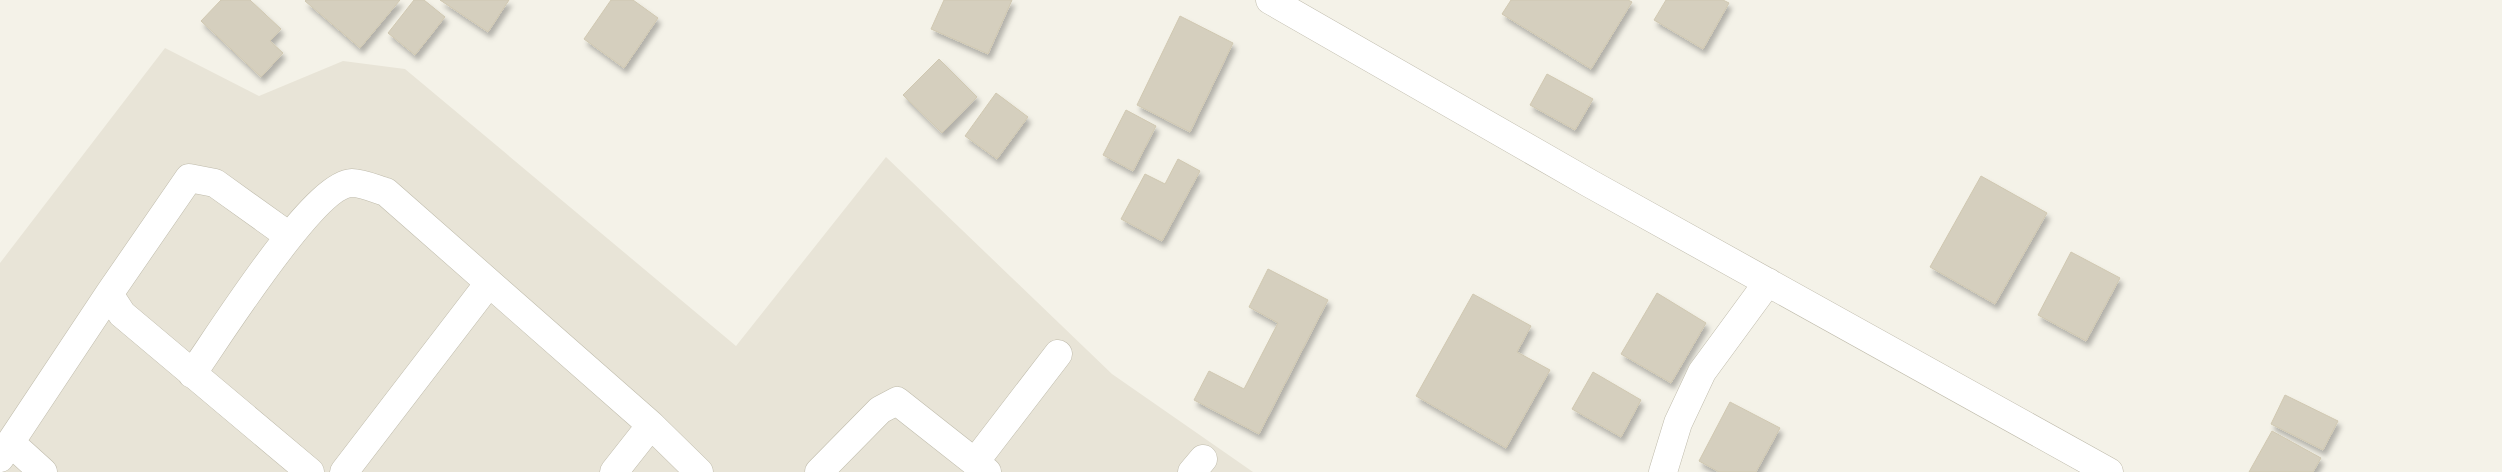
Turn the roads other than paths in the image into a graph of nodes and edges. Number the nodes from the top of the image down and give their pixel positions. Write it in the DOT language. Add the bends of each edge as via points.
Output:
graph roads {
  1 [pos="1270,0"];
  2 [pos="288,236"];
  3 [pos="1768,282"];
  4 [pos="489,283"];
  5 [pos="109,294"];
  6 [pos="1058,354"];
  7 [pos="192,374"];
  8 [pos="651,425"];
  9 [pos="5,450"];
  10 [pos="981,467"];
  11 [pos="43,472"];
  12 [pos="310,472"];
  13 [pos="344,472"];
  14 [pos="614,472"];
  15 [pos="699,472"];
  16 [pos="819,472"];
  17 [pos="1663,472"];
  18 [pos="2109,472"];
  1 -- 3 [label="street"];
  2 -- 4 [label="street" via="325,196 351,183 386,192"];
  2 -- 5 [label="street" via="215,183 189,178"];
  2 -- 7 [label="street"];
  3 -- 17 [label="street" via="1702,372 1678,423"];
  3 -- 18 [label="street"];
  4 -- 8 [label="street"];
  4 -- 13 [label="street"];
  5 -- 7 [label="street" via="122,314"];
  5 -- 9 [label="street"];
  6 -- 10 [label="street"];
  7 -- 12 [label="street"];
  8 -- 14 [label="street"];
  8 -- 15 [label="street"];
  9 -- 11 [label="street"];
  10 -- 16 [label="street" via="897,401 880,410"];
}
